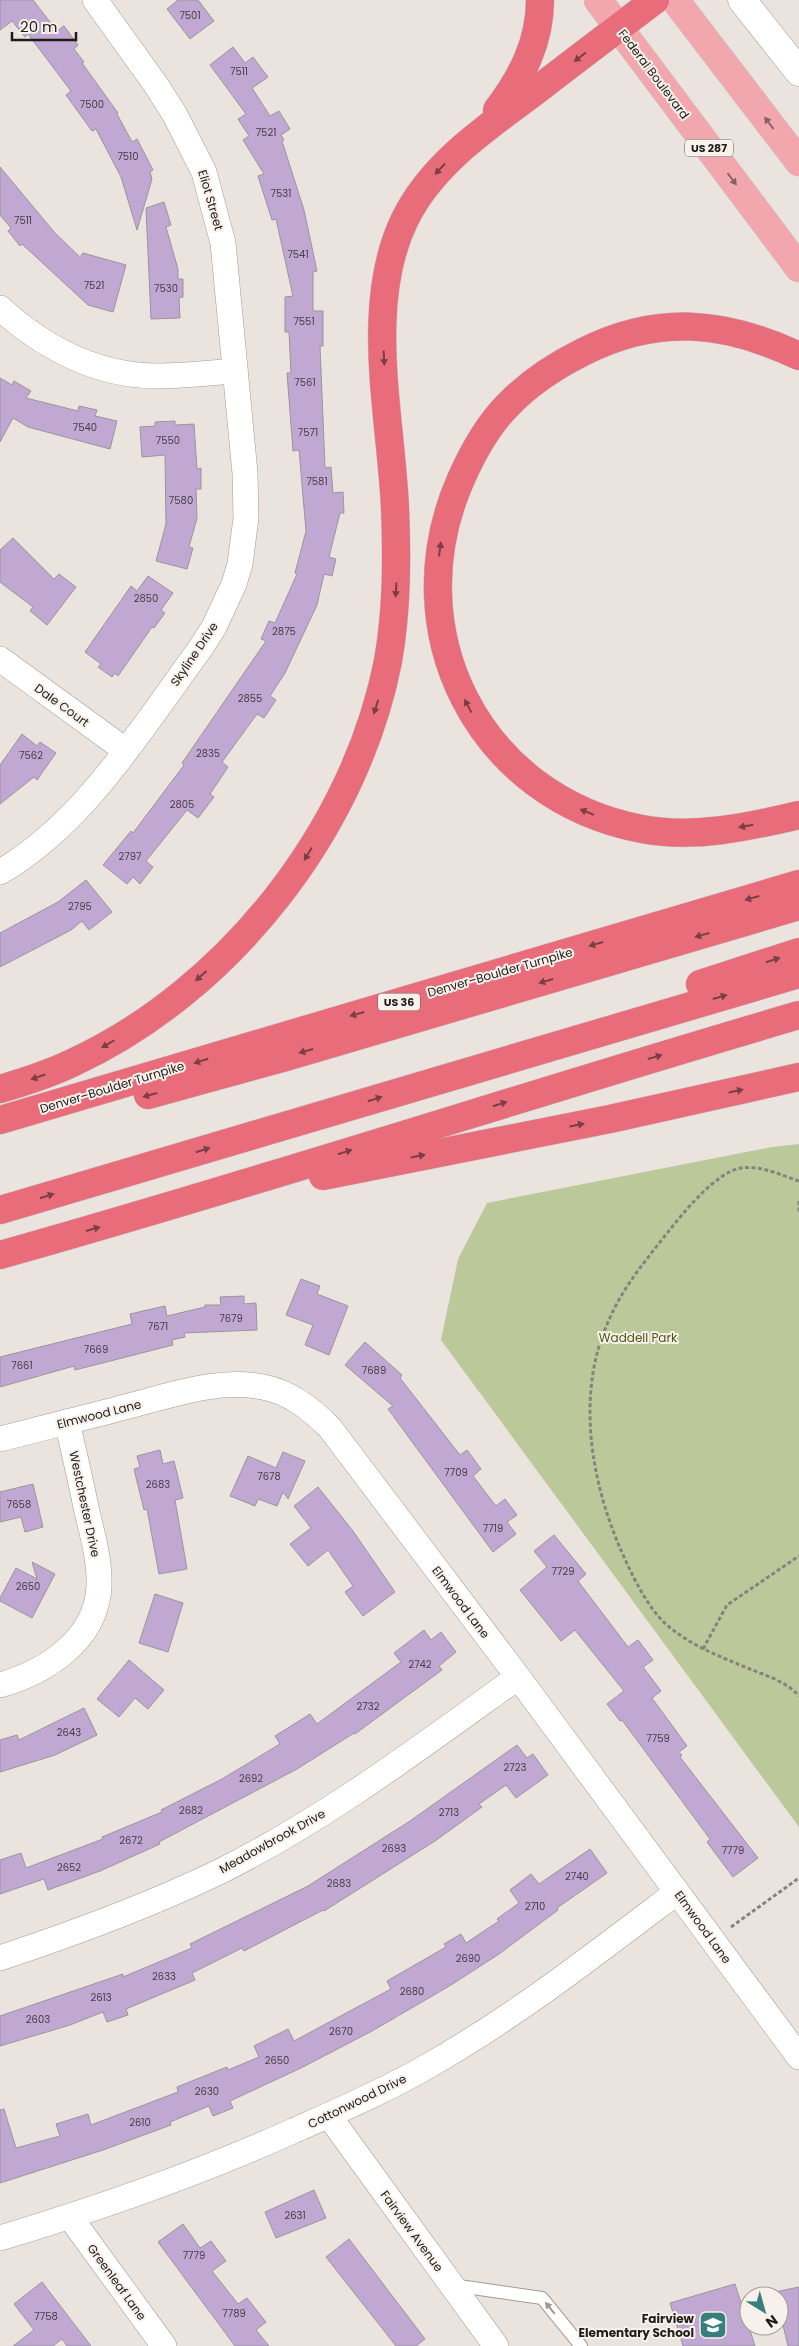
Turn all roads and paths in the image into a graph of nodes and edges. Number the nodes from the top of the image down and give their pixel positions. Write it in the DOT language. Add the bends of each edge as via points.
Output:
graph roads {
  1 [pos="95,0"];
  2 [pos="540,0"];
  3 [pos="598,0"];
  4 [pos="655,0"];
  5 [pos="676,0"];
  6 [pos="742,0"];
  7 [pos="619,27"];
  8 [pos="799,72"];
  9 [pos="476,136"];
  10 [pos="799,162"];
  11 [pos="799,268"];
  12 [pos="0,308"];
  13 [pos="799,356"];
  14 [pos="235,371"];
  15 [pos="0,660"];
  16 [pos="125,750"];
  17 [pos="799,815"];
  18 [pos="0,872"];
  19 [pos="799,884"];
  20 [pos="799,906"];
  21 [pos="799,952"];
  22 [pos="799,974"];
  23 [pos="799,1015"];
  24 [pos="799,1077"];
  25 [pos="422,1085"];
  26 [pos="0,1089"];
  27 [pos="0,1120"];
  28 [pos="0,1134"];
  29 [pos="799,1181"];
  30 [pos="799,1201"];
  31 [pos="0,1210"];
  32 [pos="799,1212"];
  33 [pos="131,1218"];
  34 [pos="0,1255"];
  35 [pos="68,1422"];
  36 [pos="0,1439"];
  37 [pos="799,1556"];
  38 [pos="703,1649"];
  39 [pos="518,1677"];
  40 [pos="0,1685"];
  41 [pos="799,1696"];
  42 [pos="799,1878"];
  43 [pos="676,1892"];
  44 [pos="713,1941"];
  45 [pos="0,1958"];
  46 [pos="799,2058"];
  47 [pos="329,2116"];
  48 [pos="70,2217"];
  49 [pos="0,2238"];
  50 [pos="452,2285"];
  51 [pos="164,2346"];
  52 [pos="496,2346"];
  53 [pos="581,2346"];
  1 -- 14 [label="street, Eliot Street" via="156,85 204,172 223,243"];
  2 -- 9 [label="highway" via="538,28 527,64 505,100"];
  3 -- 7 [label="main road, Federal Boulevard / US 287"];
  4 -- 7 [label="highway"];
  10 -- 5 [label="main road, one-way"];
  6 -- 8 [label="street"];
  7 -- 9 [label="highway, one-way"];
  7 -- 11 [label="main road, Federal Boulevard / US 287, one-way"];
  9 -- 26 [label="highway, one-way" via="443,166 416,200 398,235 388,275 382,330 395,506 395,613 380,692 355,766 338,801 298,870 275,900 229,951 192,984 99,1049 50,1073"];
  12 -- 14 [label="street" via="44,343 75,359 107,369 158,376"];
  17 -- 13 [label="highway, one-way" via="702,833 660,832 608,820 542,788 514,766 468,707 448,660 437,598 441,538 450,504 470,458 508,405 557,365 630,334 694,327 725,329 766,341"];
  14 -- 16 [label="street, Skyline Drive" via="245,473 246,518 240,564 214,627"];
  15 -- 16 [label="street, Dale Court"];
  16 -- 18 [label="street, Skyline Drive" via="88,798 49,837"];
  19 -- 27 [label="highway, Denver–Boulder Turnpike / US 36, one-way"];
  20 -- 28 [label="highway, one-way" via="246,1069"];
  25 -- 21 [label="highway, one-way" via="682,990"];
  25 -- 22 [label="highway, one-way"];
  33 -- 23 [label="highway, one-way"];
  33 -- 24 [label="highway, one-way"];
  31 -- 25 [label="highway, one-way"];
  29 -- 38 [label="path" via="769,1171 740,1168 712,1184 679,1218 633,1276 608,1320 595,1360 590,1435 597,1480 608,1519 645,1597 666,1624"];
  30 -- 32 [label="path"];
  34 -- 33 [label="highway, one-way"];
  35 -- 36 [label="street, Elmwood Lane"];
  35 -- 39 [label="street, Elmwood Lane" via="191,1390 227,1384 264,1387 302,1403 330,1428"];
  35 -- 40 [label="street, Westchester Drive" via="95,1546 99,1587 93,1614 82,1634 66,1652 24,1678"];
  37 -- 38 [label="path" via="727,1605"];
  38 -- 41 [label="path" via="794,1689"];
  39 -- 43 [label="street, Elmwood Lane"];
  39 -- 45 [label="street, Meadowbrook Drive" via="344,1800 223,1870 83,1930"];
  42 -- 44 [label="path"];
  43 -- 44 [label="street, Elmwood Lane"];
  43 -- 47 [label="street, Cottonwood Drive" via="585,1962 471,2040 421,2070"];
  44 -- 46 [label="street, Elmwood Lane"];
  47 -- 48 [label="street, Cottonwood Drive" via="164,2185"];
  47 -- 50 [label="street, Fairview Avenue"];
  48 -- 49 [label="street, Cottonwood Drive"];
  48 -- 51 [label="street, Greenleaf Lane"];
  50 -- 52 [label="street, Fairview Avenue"];
  53 -- 50 [label="lane, one-way" via="542,2298"];
}
